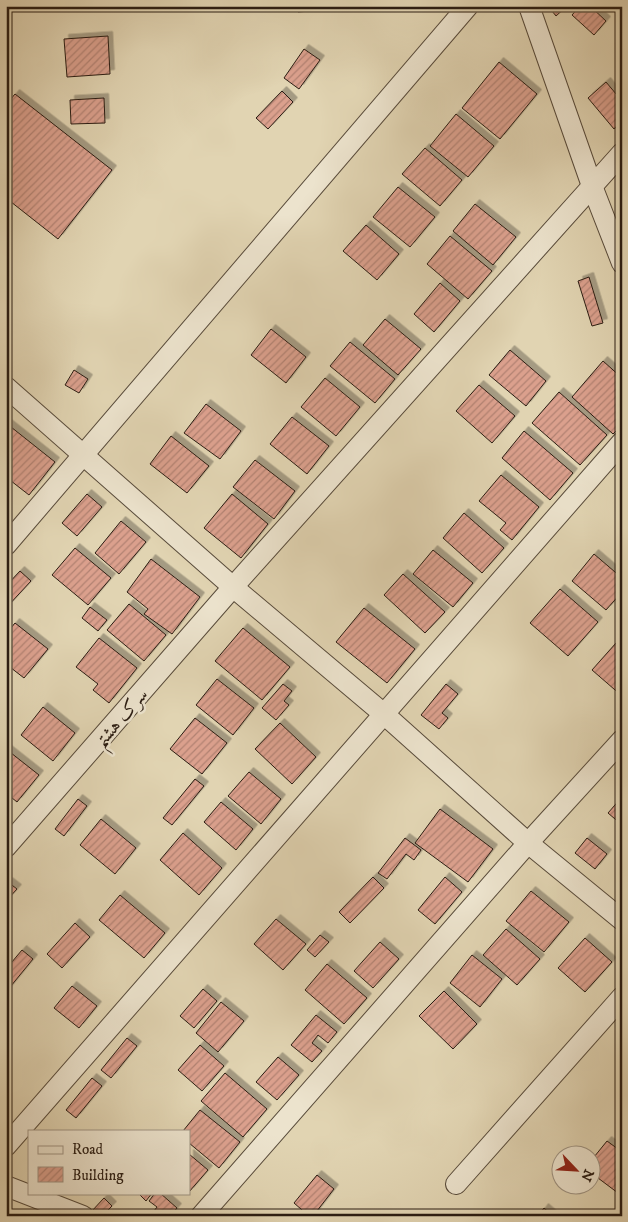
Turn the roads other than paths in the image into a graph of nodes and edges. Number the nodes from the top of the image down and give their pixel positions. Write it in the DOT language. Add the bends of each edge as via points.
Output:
graph roads {
  1 [pos="468,6"];
  2 [pos="529,6"];
  3 [pos="622,152"];
  4 [pos="592,186"];
  5 [pos="622,263"];
  6 [pos="6,387"];
  7 [pos="622,442"];
  8 [pos="83,453"];
  9 [pos="6,545"];
  10 [pos="233,587"];
  11 [pos="385,715"];
  12 [pos="622,740"];
  13 [pos="528,843"];
  14 [pos="6,848"];
  15 [pos="622,920"];
  16 [pos="622,996"];
  17 [pos="6,1146"];
  18 [pos="456,1184"];
  19 [pos="6,1186"];
  20 [pos="80,1215"];
  21 [pos="201,1216"];
  1 -- 8 [label="street"];
  2 -- 4 [label="street"];
  3 -- 4 [label="street, سرک هشتم"];
  4 -- 5 [label="street"];
  4 -- 10 [label="street, سرک هشتم"];
  6 -- 8 [label="street"];
  7 -- 11 [label="street"];
  8 -- 9 [label="street"];
  8 -- 10 [label="street"];
  10 -- 11 [label="street"];
  10 -- 14 [label="street, سرک هشتم"];
  11 -- 13 [label="street"];
  11 -- 17 [label="street"];
  12 -- 13 [label="street"];
  13 -- 15 [label="street"];
  13 -- 21 [label="street"];
  16 -- 18 [label="street"];
  19 -- 20 [label="street"];
}
